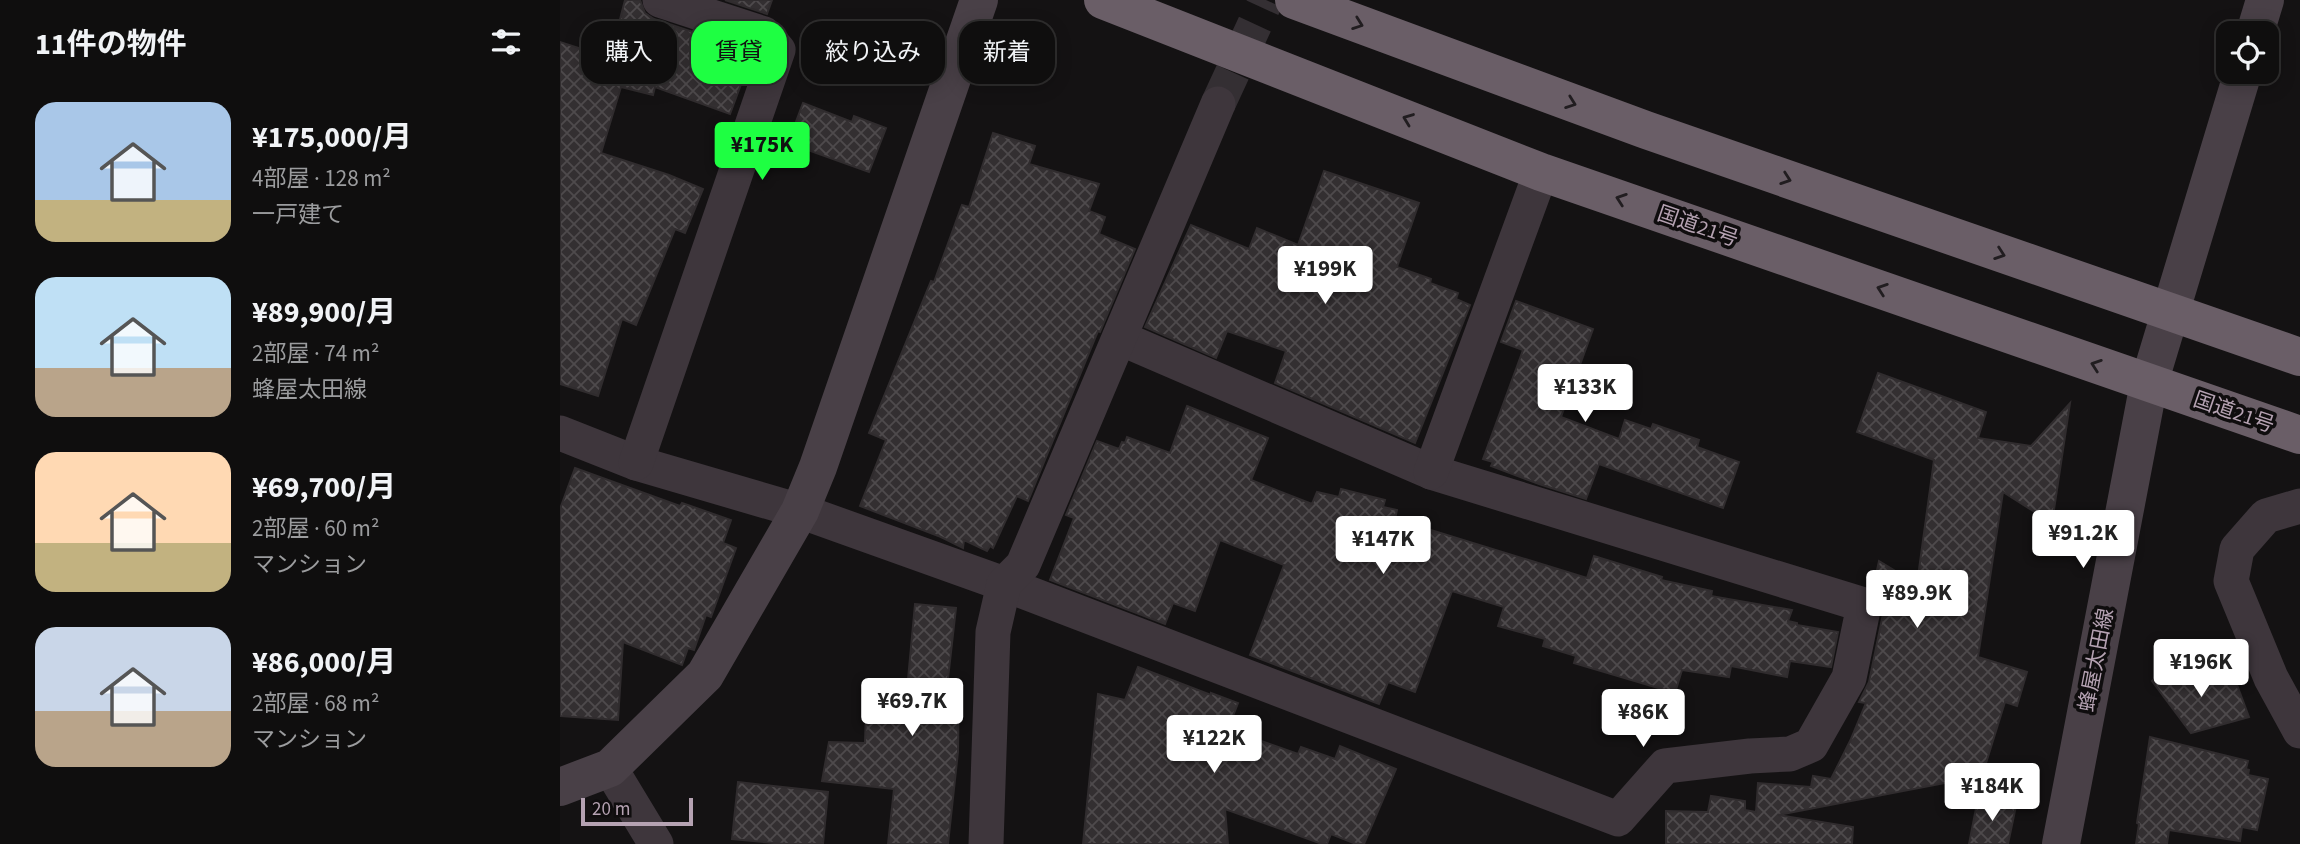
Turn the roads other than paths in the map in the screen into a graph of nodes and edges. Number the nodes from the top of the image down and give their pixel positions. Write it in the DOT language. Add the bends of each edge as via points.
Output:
graph roads {
  1 [pos="660,0"];
  2 [pos="979,0"];
  3 [pos="1103,0"];
  4 [pos="1294,0"];
  5 [pos="2265,0"];
  6 [pos="2259,21"];
  7 [pos="2239,84"];
  8 [pos="1219,104"];
  9 [pos="1541,172"];
  10 [pos="2170,313"];
  11 [pos="1120,338"];
  12 [pos="2300,357"];
  13 [pos="2149,383"];
  14 [pos="560,434"];
  15 [pos="2300,435"];
  16 [pos="636,463"];
  17 [pos="1431,472"];
  18 [pos="2300,506"];
  19 [pos="800,510"];
  20 [pos="1004,584"];
  21 [pos="2300,731"];
  22 [pos="610,768"];
  23 [pos="560,787"];
  24 [pos="656,844"];
  25 [pos="986,844"];
  26 [pos="2061,844"];
  1 -- 16 [label="street" via="764,34 778,50"];
  2 -- 19 [label="street"];
  9 -- 3 [label="highway, 国道21号, one-way"];
  4 -- 10 [label="highway, one-way" via="1646,130"];
  5 -- 6 [label="street"];
  7 -- 10 [label="street, 蜂屋太田線"];
  8 -- 11 [label="street"];
  13 -- 9 [label="highway, 国道21号, one-way"];
  9 -- 17 [label="street"];
  10 -- 12 [label="highway"];
  10 -- 13 [label="street, 蜂屋太田線"];
  11 -- 17 [label="street"];
  11 -- 20 [label="street" via="1023,565"];
  13 -- 15 [label="highway, 国道21号"];
  13 -- 26 [label="street, 蜂屋太田線"];
  14 -- 16 [label="street"];
  16 -- 19 [label="street"];
  17 -- 20 [label="street" via="1864,605 1849,678 1811,744 1790,754 1665,766 1618,819"];
  18 -- 21 [label="street" via="2266,516 2237,550 2231,581 2271,678"];
  19 -- 20 [label="street"];
  19 -- 22 [label="street" via="705,675"];
  20 -- 25 [label="street" via="993,632"];
  22 -- 23 [label="street"];
  22 -- 24 [label="street"];
}
